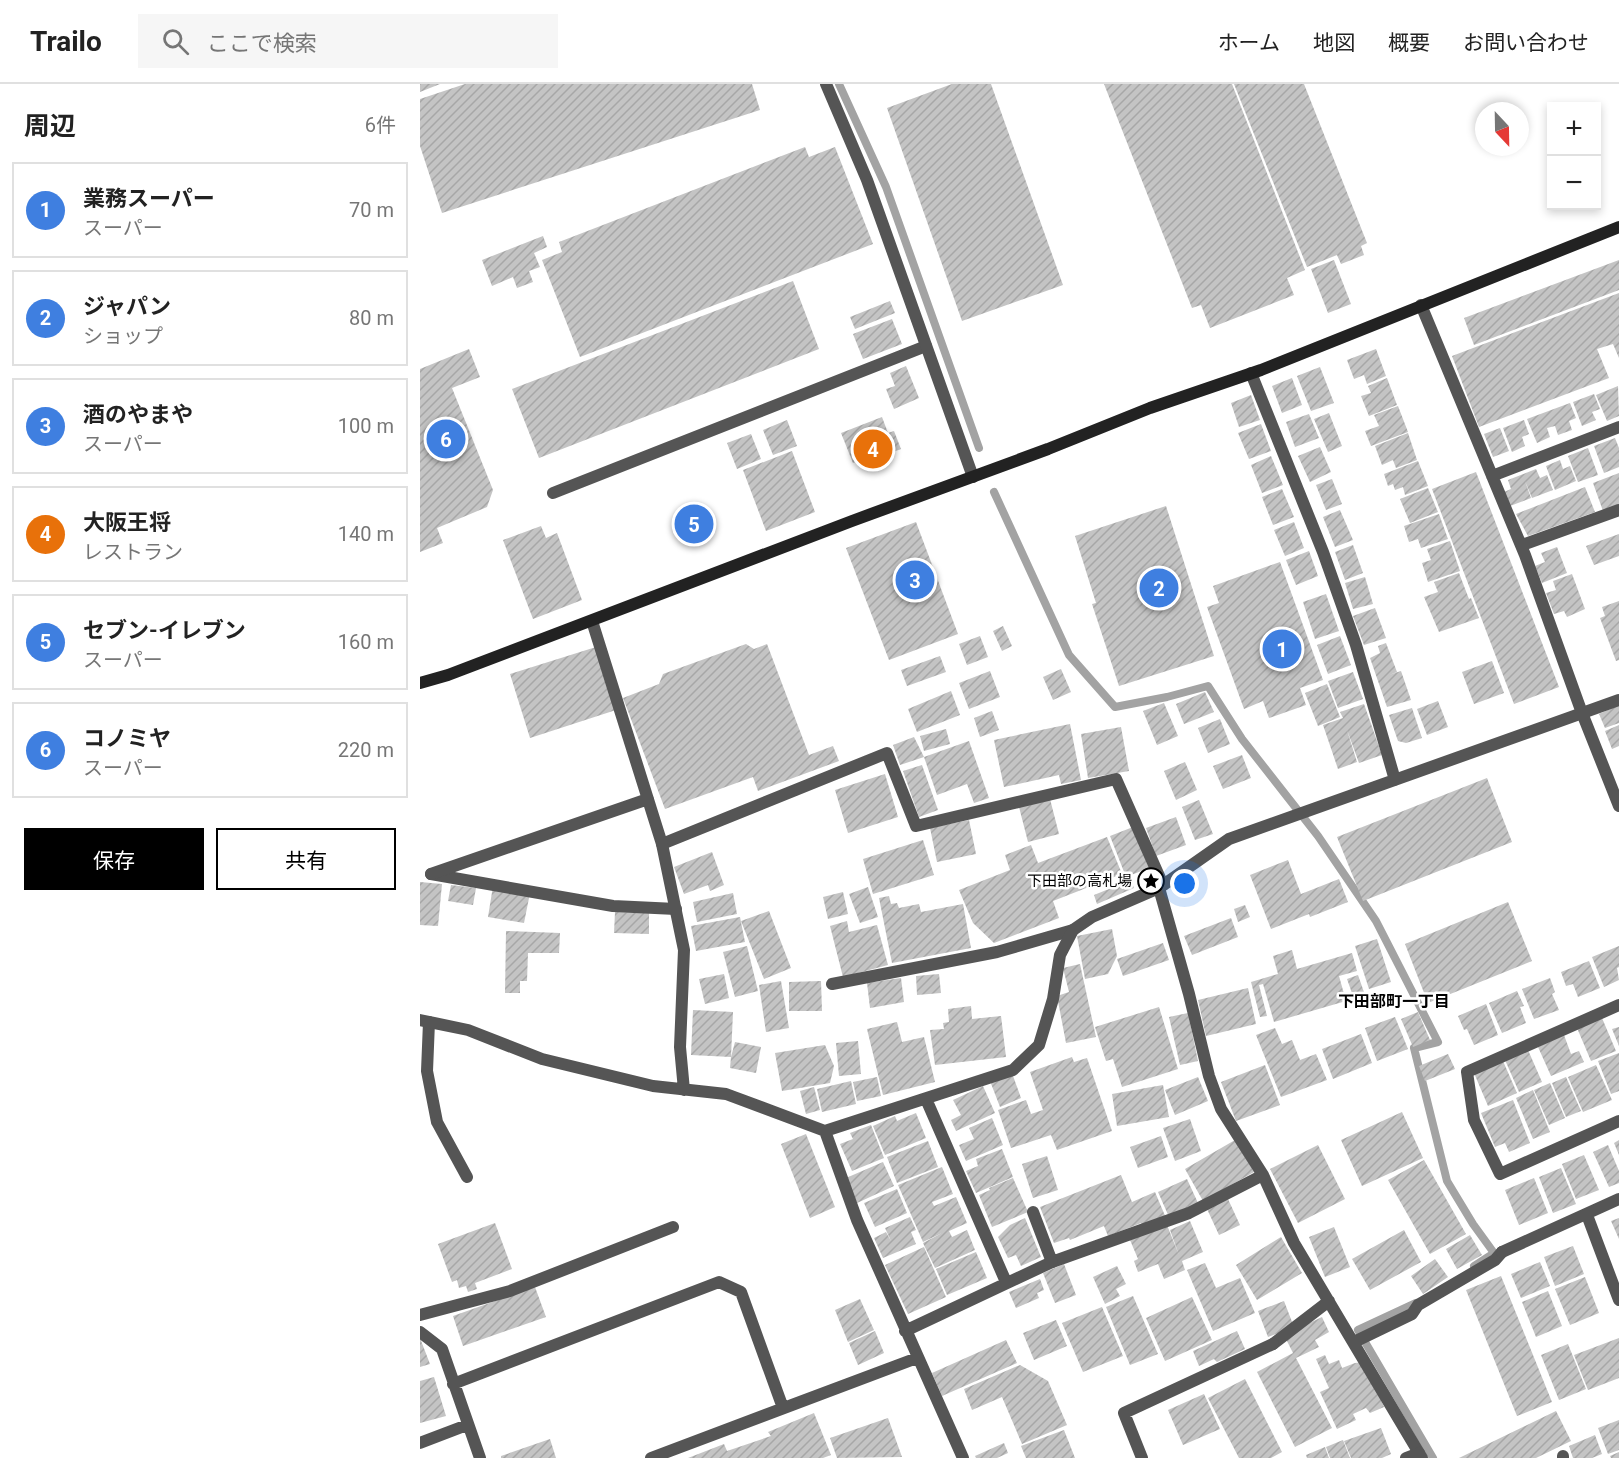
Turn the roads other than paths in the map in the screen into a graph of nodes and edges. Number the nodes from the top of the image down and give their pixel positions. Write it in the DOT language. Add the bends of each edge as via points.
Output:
graph roads {
  1 [pos="826,84"];
  2 [pos="1619,227"];
  3 [pos="1421,305"];
  4 [pos="926,346"];
  5 [pos="1251,373"];
  6 [pos="1619,427"];
  7 [pos="1492,476"];
  8 [pos="973,477"];
  9 [pos="553,493"];
  10 [pos="1619,510"];
  11 [pos="1522,545"];
  12 [pos="592,621"];
  13 [pos="420,683"];
  14 [pos="1619,700"];
  15 [pos="1582,713"];
  16 [pos="1395,780"];
  17 [pos="648,799"];
  18 [pos="1619,806"];
  19 [pos="662,844"];
  20 [pos="1161,887"];
  21 [pos="676,909"];
  22 [pos="1073,930"];
  23 [pos="832,984"];
  24 [pos="1619,1005"];
  25 [pos="425,1021"];
  26 [pos="684,1090"];
  27 [pos="926,1099"];
  28 [pos="1619,1121"];
  29 [pos="825,1131"];
  30 [pos="1263,1175"];
  31 [pos="467,1177"];
  32 [pos="1619,1199"];
  33 [pos="1033,1212"];
  34 [pos="1587,1215"];
  35 [pos="673,1227"];
  36 [pos="1052,1263"];
  37 [pos="1006,1282"];
  38 [pos="1329,1300"];
  39 [pos="1619,1300"];
  40 [pos="420,1315"];
  41 [pos="905,1331"];
  42 [pos="420,1332"];
  43 [pos="1354,1342"];
  44 [pos="917,1358"];
  45 [pos="453,1383"];
  46 [pos="783,1408"];
  47 [pos="467,1425"];
  48 [pos="420,1443"];
  49 [pos="1420,1455"];
  50 [pos="480,1458"];
  51 [pos="651,1458"];
  52 [pos="963,1458"];
  53 [pos="1142,1458"];
  54 [pos="1406,1458"];
  1 -- 4 [label="street" via="867,180"];
  2 -- 3 [label="street"];
  3 -- 5 [label="street"];
  3 -- 7 [label="street"];
  4 -- 8 [label="street"];
  4 -- 9 [label="street"];
  5 -- 8 [label="street"];
  5 -- 16 [label="street" via="1323,552"];
  6 -- 7 [label="street"];
  7 -- 11 [label="street"];
  8 -- 12 [label="street"];
  10 -- 11 [label="street"];
  11 -- 15 [label="street"];
  12 -- 13 [label="street"];
  12 -- 17 [label="street"];
  14 -- 15 [label="street"];
  15 -- 16 [label="street"];
  15 -- 18 [label="street"];
  16 -- 20 [label="street" via="1229,839"];
  17 -- 19 [label="street"];
  17 -- 21 [label="street" via="431,874 613,906"];
  19 -- 20 [label="street" via="887,753 916,826 1116,779"];
  19 -- 21 [label="street"];
  20 -- 22 [label="street" via="1092,917"];
  20 -- 30 [label="street" via="1209,1077 1221,1109"];
  21 -- 26 [label="street" via="684,950 680,1047"];
  22 -- 23 [label="street" via="996,952"];
  22 -- 27 [label="street" via="1060,955 1053,999 1039,1045 1013,1070"];
  24 -- 28 [label="street" via="1467,1072 1474,1120 1500,1174"];
  25 -- 26 [label="street" via="468,1030 542,1059"];
  25 -- 31 [label="street" via="427,1071 437,1122"];
  26 -- 29 [label="street" via="726,1094"];
  27 -- 29 [label="street"];
  27 -- 37 [label="street"];
  29 -- 41 [label="street" via="857,1220"];
  30 -- 36 [label="street" via="1189,1213"];
  30 -- 38 [label="street" via="1294,1243"];
  32 -- 34 [label="street"];
  33 -- 36 [label="street"];
  34 -- 39 [label="street"];
  34 -- 43 [label="street" via="1502,1252 1495,1260 1418,1305 1412,1314"];
  35 -- 40 [label="street" via="510,1291"];
  36 -- 37 [label="street"];
  37 -- 41 [label="street"];
  38 -- 43 [label="street"];
  38 -- 53 [label="street" via="1273,1344 1124,1413"];
  41 -- 44 [label="street"];
  42 -- 45 [label="street" via="442,1349"];
  43 -- 49 [label="street"];
  44 -- 46 [label="street"];
  44 -- 52 [label="street"];
  45 -- 46 [label="street" via="719,1282 741,1292"];
  45 -- 47 [label="street"];
  46 -- 51 [label="street"];
  47 -- 48 [label="street"];
  47 -- 50 [label="street"];
  49 -- 54 [label="street"];
}
